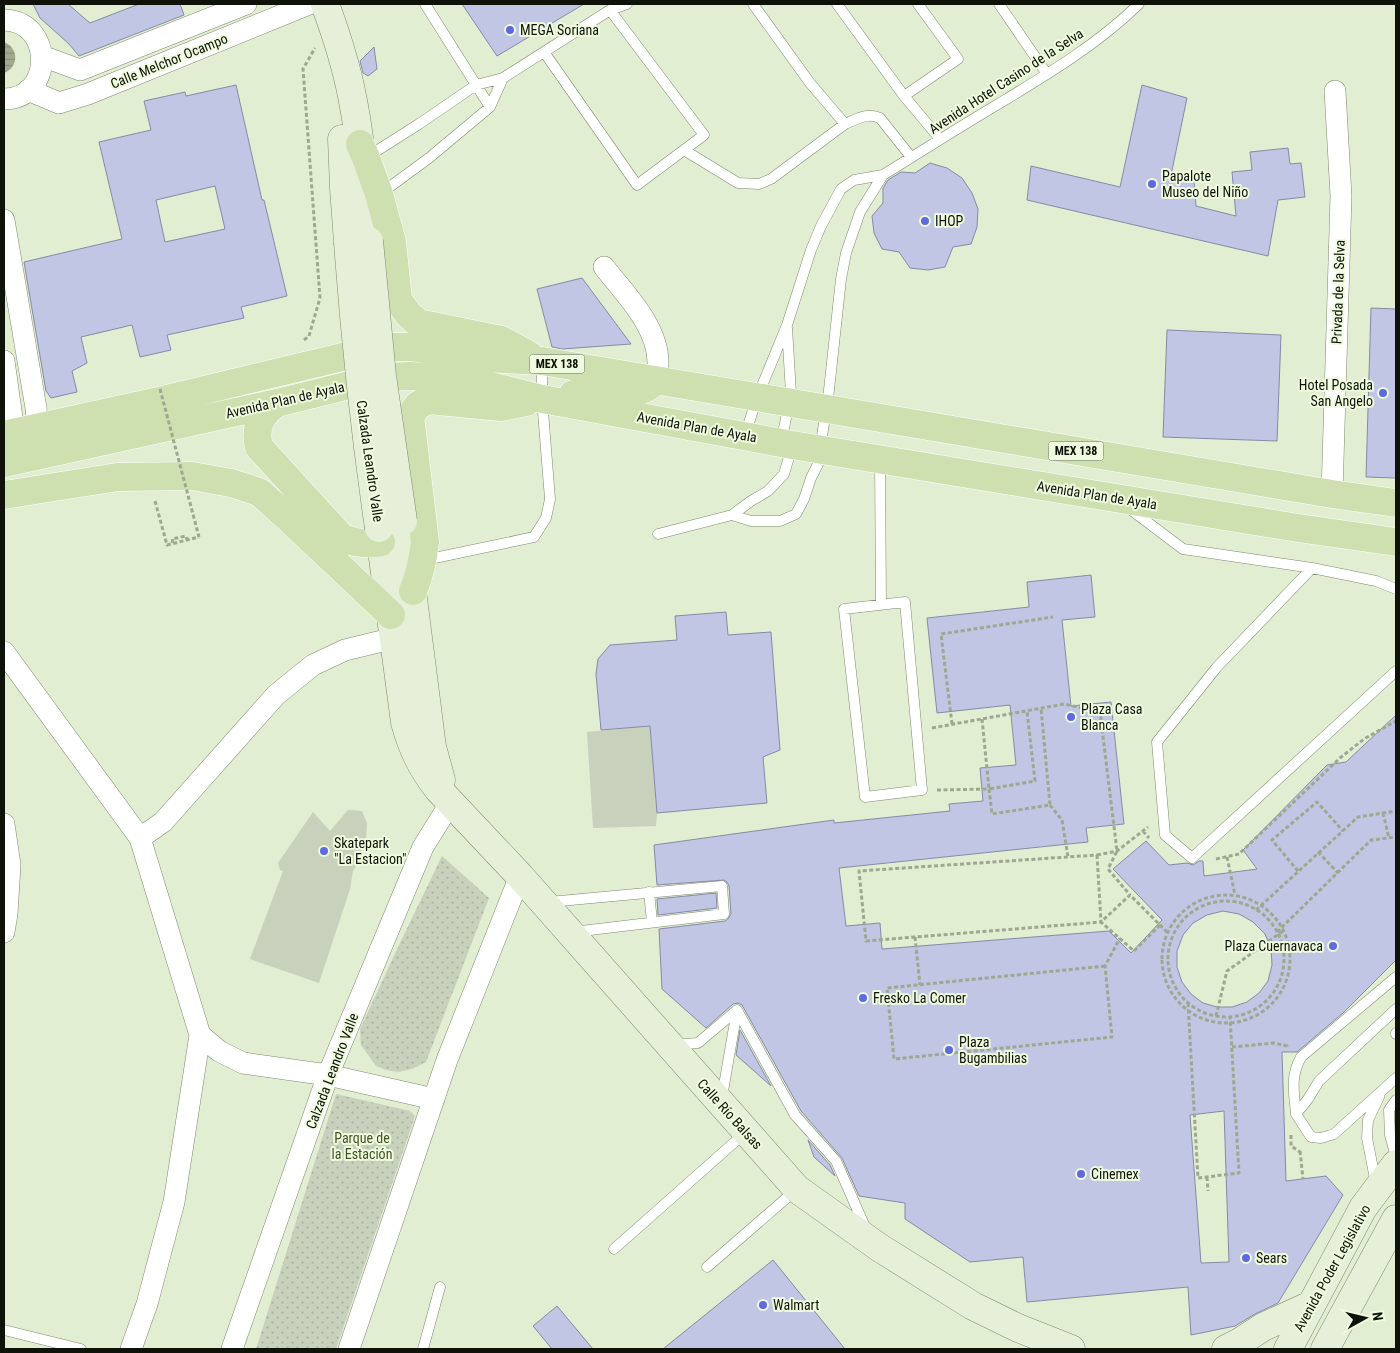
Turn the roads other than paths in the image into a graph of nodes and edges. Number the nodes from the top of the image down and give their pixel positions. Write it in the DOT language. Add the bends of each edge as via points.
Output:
graph roads {
  1 [pos="246,4"];
  2 [pos="309,4"];
  3 [pos="425,4"];
  4 [pos="627,4"];
  5 [pos="753,4"];
  6 [pos="837,4"];
  7 [pos="918,4"];
  8 [pos="999,4"];
  9 [pos="1138,4"];
  10 [pos="610,10"];
  11 [pos="4,20"];
  12 [pos="332,23"];
  13 [pos="544,52"];
  14 [pos="42,56"];
  15 [pos="1047,74"];
  16 [pos="502,78"];
  17 [pos="476,85"];
  18 [pos="28,90"];
  19 [pos="1335,91"];
  20 [pos="904,96"];
  21 [pos="4,99"];
  22 [pos="490,107"];
  23 [pos="845,124"];
  24 [pos="940,139"];
  25 [pos="684,150"];
  26 [pos="363,151"];
  27 [pos="911,158"];
  28 [pos="883,175"];
  29 [pos="379,194"];
  30 [pos="4,220"];
  31 [pos="358,242"];
  32 [pos="604,267"];
  33 [pos="787,325"];
  34 [pos="4,361"];
  35 [pos="542,361"];
  36 [pos="656,379"];
  37 [pos="757,398"];
  38 [pos="542,399"];
  39 [pos="790,402"];
  40 [pos="277,403"];
  41 [pos="826,408"];
  42 [pos="165,428"];
  43 [pos="19,432"];
  44 [pos="745,436"];
  45 [pos="787,444"];
  46 [pos="822,450"];
  47 [pos="50,452"];
  48 [pos="880,459"];
  49 [pos="4,463"];
  50 [pos="115,478"];
  51 [pos="1332,494"];
  52 [pos="4,495"];
  53 [pos="1115,498"];
  54 [pos="1396,503"];
  55 [pos="732,515"];
  56 [pos="388,530"];
  57 [pos="658,534"];
  58 [pos="1396,542"];
  59 [pos="423,560"];
  60 [pos="1312,568"];
  61 [pos="1396,589"];
  62 [pos="412,591"];
  63 [pos="881,605"];
  64 [pos="392,628"];
  65 [pos="4,652"];
  66 [pos="1396,671"];
  67 [pos="450,802"];
  68 [pos="4,824"];
  69 [pos="140,838"];
  70 [pos="520,876"];
  71 [pos="649,892"];
  72 [pos="543,902"];
  73 [pos="652,922"];
  74 [pos="4,932"];
  75 [pos="569,932"];
  76 [pos="1396,977"];
  77 [pos="1396,1009"];
  78 [pos="737,1010"];
  79 [pos="200,1035"];
  80 [pos="669,1045"];
  81 [pos="328,1075"];
  82 [pos="1396,1078"];
  83 [pos="1381,1092"];
  84 [pos="434,1099"];
  85 [pos="1396,1100"];
  86 [pos="720,1103"];
  87 [pos="1296,1114"];
  88 [pos="746,1132"];
  89 [pos="1396,1157"];
  90 [pos="1396,1164"];
  91 [pos="797,1189"];
  92 [pos="1376,1189"];
  93 [pos="1396,1219"];
  94 [pos="872,1243"];
  95 [pos="614,1248"];
  96 [pos="707,1267"];
  97 [pos="440,1287"];
  98 [pos="1311,1305"];
  99 [pos="4,1330"];
  100 [pos="81,1349"];
  101 [pos="131,1349"];
  102 [pos="232,1349"];
  103 [pos="349,1349"];
  104 [pos="423,1349"];
  105 [pos="1071,1349"];
  106 [pos="1226,1349"];
  107 [pos="1288,1349"];
  108 [pos="1325,1349"];
  1 -- 14 [label="street, Calle Melchor Ocampo" via="80,70"];
  2 -- 18 [label="street, Calle Melchor Ocampo" via="69,100 59,103"];
  3 -- 17 [label="lane"];
  4 -- 10 [label="lane"];
  5 -- 23 [label="lane" via="810,83"];
  6 -- 20 [label="lane"];
  7 -- 20 [label="lane" via="958,59"];
  8 -- 15 [label="lane"];
  9 -- 15 [label="lane, Avenida Hotel Casino de la Selva"];
  10 -- 13 [label="lane"];
  10 -- 25 [label="lane" via="704,135"];
  11 -- 14 [label="street" via="22,25 32,33"];
  12 -- 26 [label="street, Calzada Leandro Valle"];
  12 -- 31 [label="street, Calzada Leandro Valle"];
  13 -- 16 [label="lane"];
  13 -- 25 [label="lane" via="637,185"];
  14 -- 18 [label="street" via="41,69"];
  15 -- 24 [label="lane, Avenida Hotel Casino de la Selva"];
  16 -- 17 [label="lane"];
  16 -- 22 [label="lane"];
  17 -- 22 [label="lane"];
  17 -- 26 [label="lane" via="419,124"];
  18 -- 21 [label="street" via="20,96"];
  19 -- 51 [label="street, Privada de la Selva" via="1341,196"];
  20 -- 24 [label="lane"];
  22 -- 29 [label="lane" via="429,158"];
  23 -- 25 [label="lane" via="771,179 759,184 738,182"];
  23 -- 27 [label="lane" via="868,115 880,118"];
  24 -- 27 [label="lane, Avenida Hotel Casino de la Selva"];
  26 -- 29 [label="main road"];
  26 -- 31 [label="street, Calzada Leandro Valle"];
  27 -- 28 [label="lane, Avenida Hotel Casino de la Selva"];
  28 -- 33 [label="lane, Avenida Hotel Casino de la Selva" via="854,180 840,188 811,250"];
  28 -- 41 [label="lane, Avenida Hotel Casino de la Selva" via="860,212 846,253"];
  29 -- 35 [label="main road" via="392,242 398,300 408,314 418,323 501,340"];
  30 -- 43 [label="street" via="34,398"];
  31 -- 56 [label="street, Calzada Leandro Valle, bridge" via="382,376"];
  32 -- 36 [label="street" via="646,321 656,348"];
  33 -- 37 [label="lane, Avenida Hotel Casino de la Selva"];
  33 -- 39 [label="lane, Avenida Hotel Casino de la Selva"];
  34 -- 43 [label="street"];
  35 -- 36 [label="main road, Avenida Plan de Ayala / MEX 138"];
  35 -- 38 [label="lane"];
  35 -- 43 [label="main road, Avenida Plan de Ayala / MEX 138" via="384,347"];
  36 -- 37 [label="main road, Avenida Plan de Ayala / MEX 138"];
  36 -- 38 [label="main road" via="651,386 633,393 597,391"];
  37 -- 39 [label="main road, Avenida Plan de Ayala / MEX 138"];
  37 -- 44 [label="lane, Avenida Hotel Casino de la Selva"];
  38 -- 40 [label="main road, Avenida Plan de Ayala" via="482,384 412,376 384,377"];
  38 -- 44 [label="main road, Avenida Plan de Ayala"];
  38 -- 59 [label="lane" via="550,499 546,518 534,537"];
  38 -- 59 [label="main road" via="501,407 429,400 418,405 410,416 425,542"];
  39 -- 41 [label="main road, Avenida Plan de Ayala / MEX 138"];
  39 -- 45 [label="lane, Avenida Hotel Casino de la Selva"];
  40 -- 42 [label="main road, Avenida Plan de Ayala"];
  40 -- 56 [label="main road" via="262,416 258,425 259,447 341,537 364,544"];
  41 -- 46 [label="lane, Avenida Hotel Casino de la Selva"];
  41 -- 51 [label="main road, Avenida Plan de Ayala / MEX 138"];
  42 -- 47 [label="main road, Avenida Plan de Ayala"];
  42 -- 50 [label="main road"];
  44 -- 45 [label="main road, Avenida Plan de Ayala"];
  45 -- 46 [label="main road, Avenida Plan de Ayala"];
  45 -- 55 [label="lane, Avenida Hotel Casino de la Selva" via="784,474 768,491"];
  46 -- 48 [label="main road, Avenida Plan de Ayala"];
  46 -- 55 [label="lane, Avenida Hotel Casino de la Selva" via="796,514 780,521 752,521"];
  47 -- 49 [label="main road, Avenida Plan de Ayala"];
  47 -- 50 [label="main road"];
  48 -- 53 [label="main road, Avenida Plan de Ayala"];
  48 -- 63 [label="lane"];
  50 -- 52 [label="main road"];
  50 -- 64 [label="main road" via="192,476 259,492 286,516"];
  51 -- 54 [label="main road, Avenida Plan de Ayala / MEX 138"];
  53 -- 58 [label="main road, Avenida Plan de Ayala"];
  53 -- 60 [label="lane" via="1184,549"];
  55 -- 57 [label="lane"];
  56 -- 62 [label="street, Calzada Leandro Valle"];
  56 -- 64 [label="street, Calzada Leandro Valle"];
  59 -- 62 [label="main road"];
  60 -- 61 [label="lane" via="1376,581"];
  60 -- 66 [label="lane" via="1217,667 1157,742 1166,835 1192,858"];
  62 -- 67 [label="street, Calzada Leandro Valle" via="432,747"];
  63 -- 63 [label="lane" via="844,609 865,797 922,790 904,602"];
  64 -- 67 [label="street, Calzada Leandro Valle" via="410,741 427,775"];
  64 -- 69 [label="street" via="382,640 345,650 314,666 276,695 163,822"];
  65 -- 69 [label="street"];
  67 -- 70 [label="street, Calle Río Balsas"];
  67 -- 81 [label="street, Calzada Leandro Valle" via="423,847"];
  68 -- 74 [label="street" via="10,866"];
  69 -- 79 [label="street"];
  70 -- 72 [label="street, Calle Río Balsas"];
  70 -- 84 [label="street"];
  71 -- 72 [label="lane"];
  71 -- 73 [label="lane"];
  71 -- 73 [label="lane" via="722,886 724,914"];
  72 -- 75 [label="street, Calle Río Balsas"];
  73 -- 75 [label="lane"];
  75 -- 80 [label="street, Calle Río Balsas"];
  76 -- 87 [label="lane" via="1301,1057 1293,1080"];
  77 -- 87 [label="lane" via="1319,1081"];
  78 -- 80 [label="lane" via="698,1043"];
  78 -- 86 [label="lane"];
  78 -- 94 [label="lane" via="795,1115 836,1161"];
  79 -- 81 [label="street" via="243,1063"];
  79 -- 101 [label="street" via="174,1202"];
  80 -- 86 [label="street, Calle Río Balsas"];
  81 -- 84 [label="street"];
  81 -- 102 [label="street, Calzada Leandro Valle"];
  82 -- 83 [label="lane"];
  83 -- 87 [label="lane" via="1334,1134 1321,1138 1311,1137"];
  83 -- 92 [label="lane" via="1368,1120 1367,1138"];
  84 -- 103 [label="street"];
  85 -- 89 [label="lane" via="1389,1110 1390,1135"];
  86 -- 88 [label="street, Calle Río Balsas"];
  88 -- 91 [label="street, Calle Río Balsas"];
  88 -- 95 [label="lane"];
  90 -- 92 [label="street, Avenida Poder Legislativo"];
  91 -- 94 [label="street, Calle Río Balsas"];
  91 -- 96 [label="lane"];
  92 -- 98 [label="street, Avenida Poder Legislativo"];
  93 -- 108 [label="street"];
  94 -- 105 [label="street, Calle Río Balsas" via="973,1306"];
  97 -- 104 [label="lane"];
  98 -- 106 [label="street" via="1263,1327"];
  98 -- 107 [label="street, Avenida Poder Legislativo"];
  99 -- 100 [label="lane"];
}
